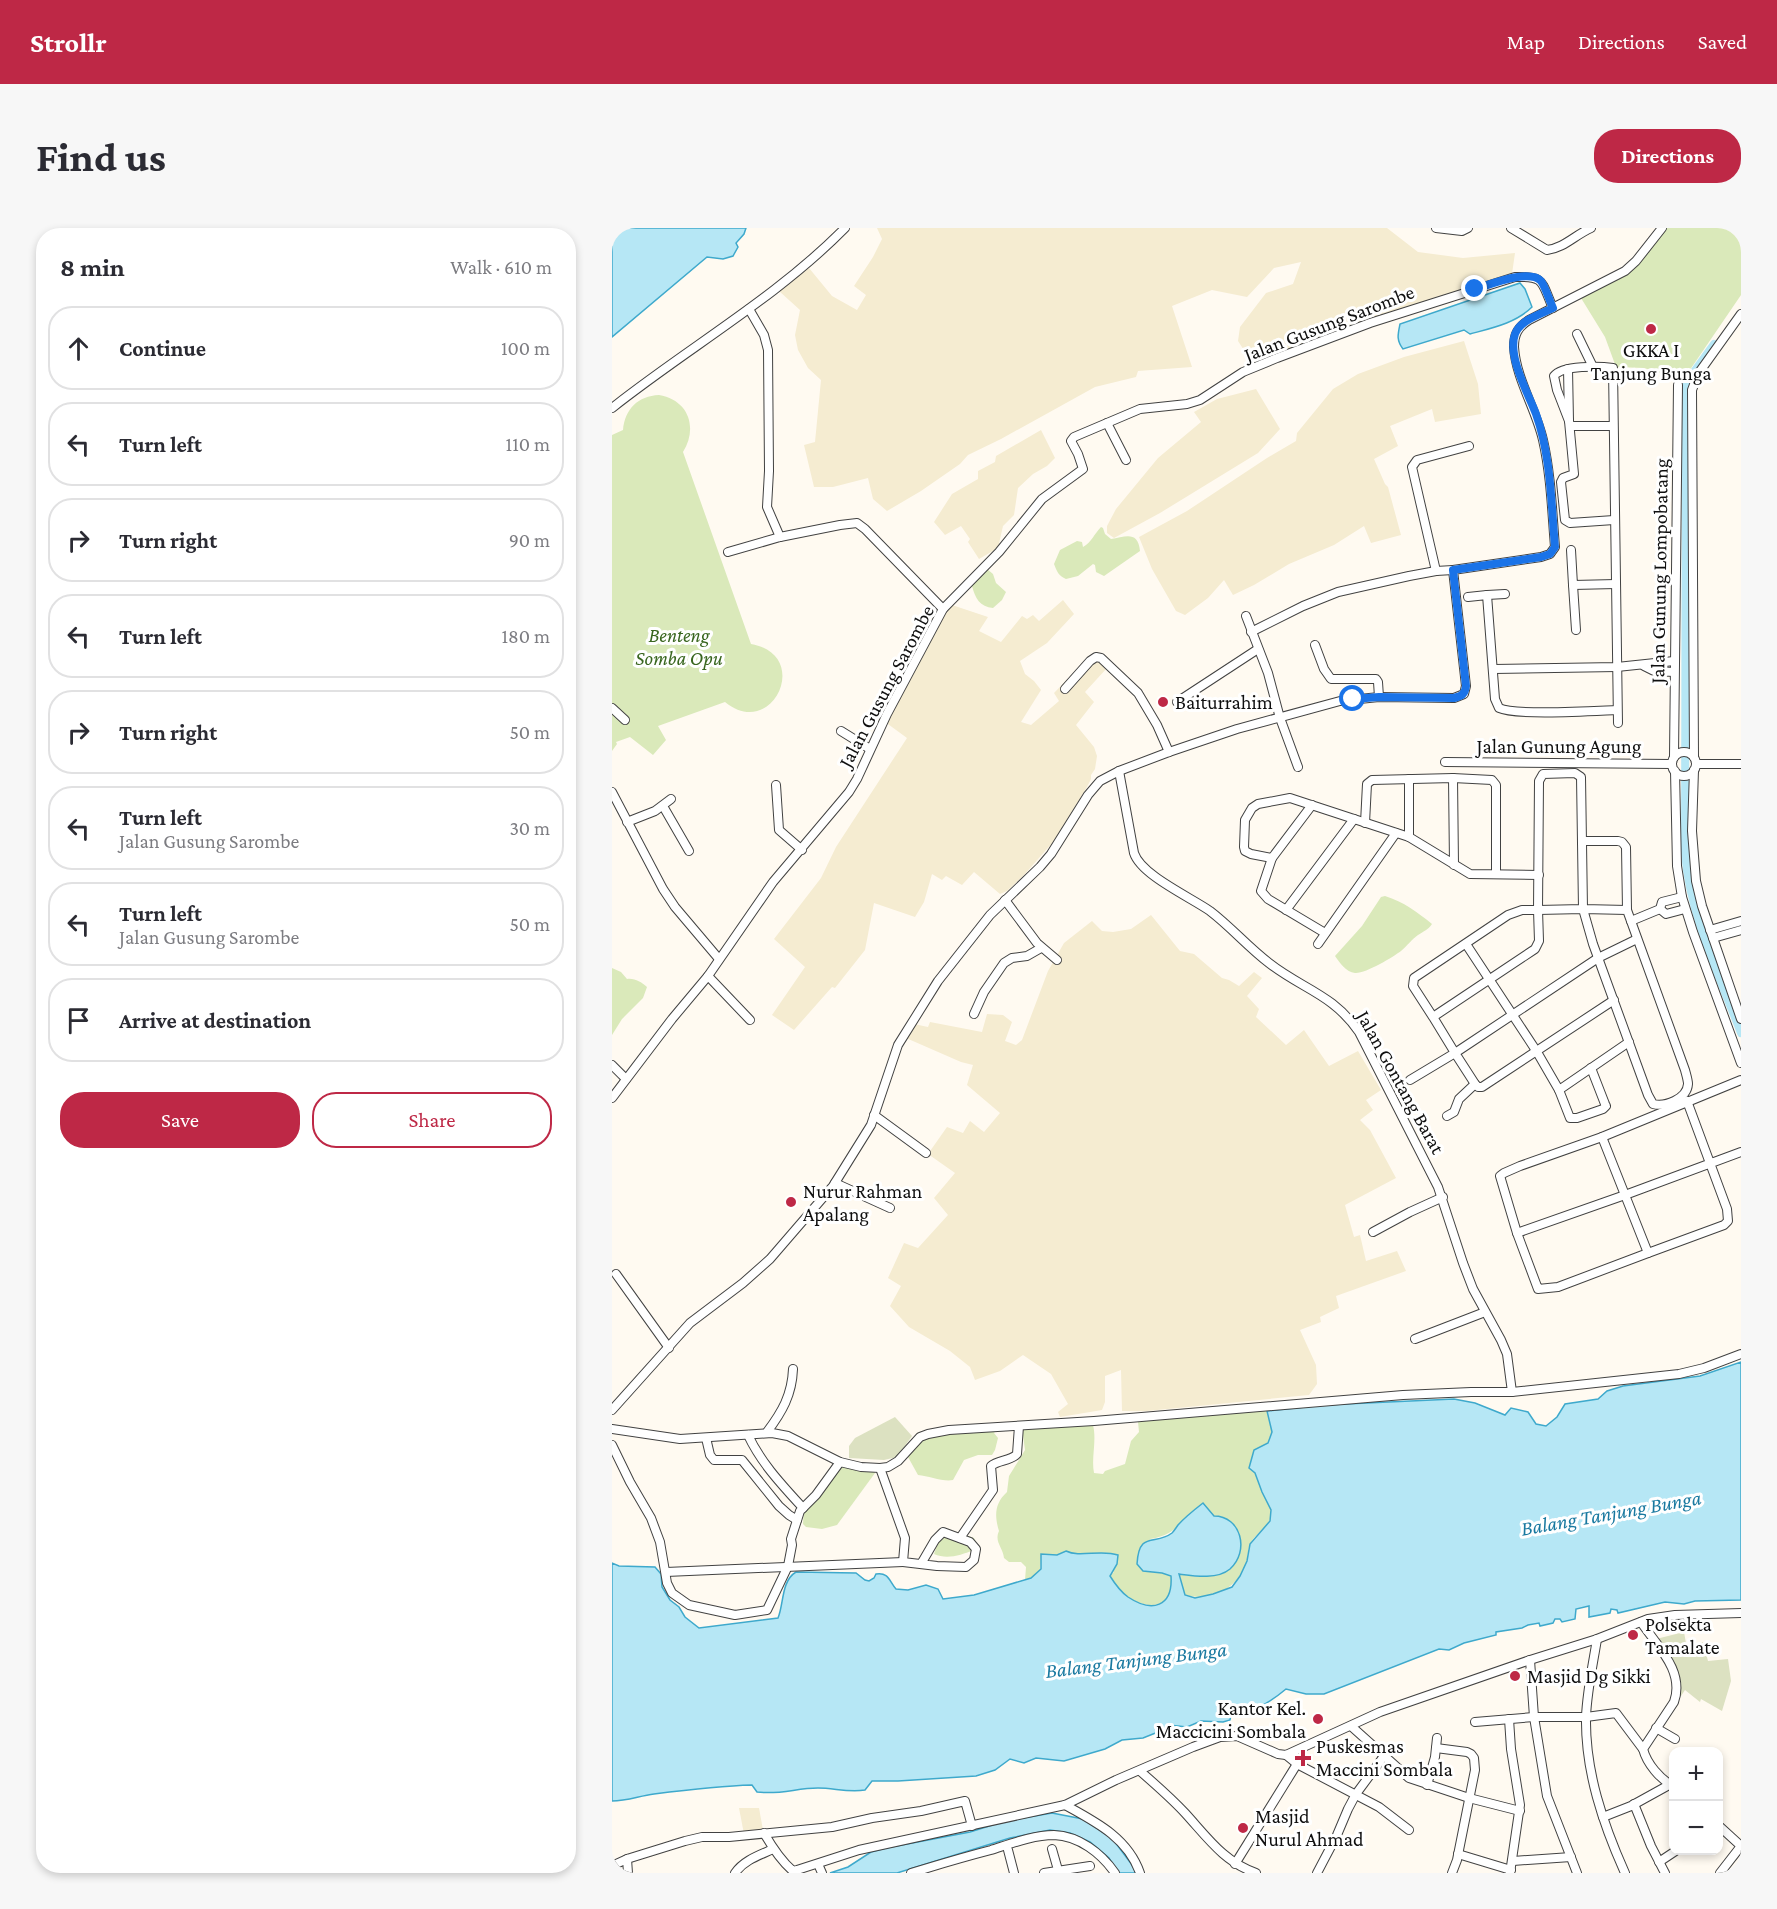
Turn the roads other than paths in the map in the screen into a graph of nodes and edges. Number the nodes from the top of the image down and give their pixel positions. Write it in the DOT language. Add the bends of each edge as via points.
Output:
graph roads {
  1 [pos="845,228"];
  2 [pos="1436,228"];
  3 [pos="1511,228"];
  4 [pos="1662,228"];
  5 [pos="1467,229"];
  6 [pos="1584,229"];
  7 [pos="1553,308"];
  8 [pos="749,309"];
  9 [pos="1741,314"];
  10 [pos="1577,334"];
  11 [pos="1592,367"];
  12 [pos="1568,369"];
  13 [pos="1678,385"];
  14 [pos="612,408"];
  15 [pos="1107,423"];
  16 [pos="1569,424"];
  17 [pos="1613,426"];
  18 [pos="1469,446"];
  19 [pos="1126,460"];
  20 [pos="1614,520"];
  21 [pos="780,537"];
  22 [pos="1571,550"];
  23 [pos="728,552"];
  24 [pos="1453,570"];
  25 [pos="1436,571"];
  26 [pos="1616,584"];
  27 [pos="1574,585"];
  28 [pos="1505,594"];
  29 [pos="1487,596"];
  30 [pos="1468,597"];
  31 [pos="944,609"];
  32 [pos="1246,615"];
  33 [pos="1576,630"];
  34 [pos="1251,632"];
  35 [pos="1316,645"];
  36 [pos="1258,649"];
  37 [pos="1674,661"];
  38 [pos="1644,666"];
  39 [pos="1617,667"];
  40 [pos="1494,669"];
  41 [pos="1674,672"];
  42 [pos="1065,689"];
  43 [pos="1379,697"];
  44 [pos="1177,702"];
  45 [pos="612,708"];
  46 [pos="1617,710"];
  47 [pos="1280,718"];
  48 [pos="626,720"];
  49 [pos="1617,723"];
  50 [pos="841,731"];
  51 [pos="870,749"];
  52 [pos="1169,752"];
  53 [pos="1445,762"];
  54 [pos="1693,763"];
  55 [pos="1675,764"];
  56 [pos="1741,764"];
  57 [pos="1298,767"];
  58 [pos="1119,771"];
  59 [pos="1453,778"];
  60 [pos="1409,779"];
  61 [pos="776,785"];
  62 [pos="612,792"];
  63 [pos="671,799"];
  64 [pos="1312,805"];
  65 [pos="663,806"];
  66 [pos="1354,819"];
  67 [pos="627,822"];
  68 [pos="1365,823"];
  69 [pos="1395,833"];
  70 [pos="1409,837"];
  71 [pos="1583,841"];
  72 [pos="802,850"];
  73 [pos="689,851"];
  74 [pos="1272,858"];
  75 [pos="1454,865"];
  76 [pos="1496,874"];
  77 [pos="1539,875"];
  78 [pos="1682,897"];
  79 [pos="1005,900"];
  80 [pos="1583,909"];
  81 [pos="1660,909"];
  82 [pos="1684,909"];
  83 [pos="1286,910"];
  84 [pos="1538,910"];
  85 [pos="1627,910"];
  86 [pos="1631,921"];
  87 [pos="1741,921"];
  88 [pos="1741,930"];
  89 [pos="1325,933"];
  90 [pos="1711,934"];
  91 [pos="1637,939"];
  92 [pos="1318,944"];
  93 [pos="1466,944"];
  94 [pos="1041,948"];
  95 [pos="1598,958"];
  96 [pos="720,959"];
  97 [pos="1056,960"];
  98 [pos="708,976"];
  99 [pos="1489,980"];
  100 [pos="1614,1000"];
  101 [pos="974,1014"];
  102 [pos="1433,1017"];
  103 [pos="1512,1017"];
  104 [pos="1741,1019"];
  105 [pos="750,1020"];
  106 [pos="1629,1042"];
  107 [pos="1537,1052"];
  108 [pos="1455,1053"];
  109 [pos="1741,1063"];
  110 [pos="612,1065"];
  111 [pos="1591,1068"];
  112 [pos="626,1079"];
  113 [pos="1410,1080"];
  114 [pos="1741,1080"];
  115 [pos="1475,1084"];
  116 [pos="1559,1090"];
  117 [pos="612,1098"];
  118 [pos="1687,1101"];
  119 [pos="874,1115"];
  120 [pos="1447,1116"];
  121 [pos="1602,1137"];
  122 [pos="1741,1152"];
  123 [pos="926,1153"];
  124 [pos="1710,1163"];
  125 [pos="835,1183"];
  126 [pos="1625,1195"];
  127 [pos="1443,1197"];
  128 [pos="890,1208"];
  129 [pos="1373,1232"];
  130 [pos="1517,1233"];
  131 [pos="1648,1253"];
  132 [pos="616,1274"];
  133 [pos="1485,1311"];
  134 [pos="1415,1339"];
  135 [pos="669,1348"];
  136 [pos="1741,1354"];
  137 [pos="794,1369"];
  138 [pos="1512,1392"];
  139 [pos="612,1410"];
  140 [pos="1019,1426"];
  141 [pos="612,1429"];
  142 [pos="767,1432"];
  143 [pos="748,1435"];
  144 [pos="706,1438"];
  145 [pos="612,1445"];
  146 [pos="840,1462"];
  147 [pos="880,1468"];
  148 [pos="803,1508"];
  149 [pos="797,1520"];
  150 [pos="960,1538"];
  151 [pos="903,1562"];
  152 [pos="921,1564"];
  153 [pos="788,1566"];
  154 [pos="666,1572"];
  155 [pos="1741,1613"];
  156 [pos="1641,1622"];
  157 [pos="1597,1639"];
  158 [pos="1530,1659"];
  159 [pos="1534,1717"];
  160 [pos="1586,1717"];
  161 [pos="1509,1719"];
  162 [pos="1474,1722"];
  163 [pos="1351,1726"];
  164 [pos="1656,1728"];
  165 [pos="1437,1738"];
  166 [pos="1675,1739"];
  167 [pos="1436,1748"];
  168 [pos="1643,1749"];
  169 [pos="1286,1755"];
  170 [pos="1384,1756"];
  171 [pos="1297,1764"];
  172 [pos="1140,1771"];
  173 [pos="1669,1784"];
  174 [pos="1427,1785"];
  175 [pos="1669,1787"];
  176 [pos="1356,1794"];
  177 [pos="1469,1798"];
  178 [pos="1634,1804"];
  179 [pos="1065,1805"];
  180 [pos="1520,1811"];
  181 [pos="1604,1817"];
  182 [pos="972,1826"];
  183 [pos="1723,1829"];
  184 [pos="1409,1830"];
  185 [pos="764,1833"];
  186 [pos="1741,1846"];
  187 [pos="773,1849"];
  188 [pos="1052,1849"];
  189 [pos="1008,1850"];
  190 [pos="1458,1854"];
  191 [pos="1670,1855"];
  192 [pos="1571,1857"];
  193 [pos="627,1859"];
  194 [pos="1513,1861"];
  195 [pos="1659,1862"];
  196 [pos="1235,1864"];
  197 [pos="612,1866"];
  198 [pos="1090,1866"];
  199 [pos="820,1869"];
  200 [pos="1058,1870"];
  201 [pos="1011,1872"];
  202 [pos="1510,1872"];
  203 [pos="628,1873"];
  204 [pos="735,1873"];
  205 [pos="911,1873"];
  206 [pos="1044,1873"];
  207 [pos="1115,1873"];
  208 [pos="1140,1873"];
  209 [pos="1256,1873"];
  210 [pos="1317,1873"];
  211 [pos="1452,1873"];
  212 [pos="1577,1873"];
  213 [pos="1625,1873"];
  214 [pos="1665,1873"];
  215 [pos="1720,1873"];
  1 -- 8 [label="street" via="812,260"];
  2 -- 5 [label="street"];
  3 -- 6 [label="street" via="1547,250 1565,244"];
  4 -- 7 [label="street" via="1625,271"];
  7 -- 15 [label="street, Jalan Gusung Sarombe" via="1540,280 1515,277 1277,358 1243,372 1200,400 1140,409"];
  7 -- 24 [label="street" via="1520,327 1514,349 1543,439 1555,547 1541,557"];
  8 -- 14 [label="street"];
  8 -- 21 [label="street" via="768,350 766,507"];
  9 -- 54 [label="street" via="1698,374 1692,390"];
  10 -- 11 [label="street"];
  11 -- 12 [label="street"];
  11 -- 17 [label="street" via="1614,370"];
  12 -- 16 [label="street"];
  12 -- 16 [label="street" via="1554,376"];
  13 -- 37 [label="street, Jalan Gunung Lompobatang"];
  15 -- 19 [label="street"];
  15 -- 31 [label="street, Jalan Gusung Sarombe" via="1074,437 1071,441 1083,469 1042,499 999,552"];
  16 -- 17 [label="street"];
  16 -- 20 [label="street" via="1574,474 1562,482 1566,522"];
  17 -- 20 [label="street"];
  18 -- 25 [label="street" via="1417,460 1412,467"];
  20 -- 26 [label="street"];
  21 -- 23 [label="street"];
  21 -- 31 [label="street" via="857,523"];
  22 -- 27 [label="street"];
  24 -- 25 [label="street"];
  24 -- 43 [label="street" via="1464,694 1454,698"];
  25 -- 34 [label="street" via="1338,592"];
  26 -- 27 [label="street"];
  26 -- 39 [label="street"];
  27 -- 33 [label="street"];
  28 -- 29 [label="street"];
  29 -- 30 [label="street"];
  29 -- 40 [label="street"];
  31 -- 51 [label="street, Jalan Gusung Sarombe"];
  32 -- 34 [label="street"];
  34 -- 36 [label="street"];
  35 -- 43 [label="street" via="1331,679 1377,679"];
  36 -- 44 [label="street"];
  36 -- 47 [label="street"];
  37 -- 38 [label="street"];
  37 -- 41 [label="street, Jalan Gunung Lompobatang"];
  38 -- 39 [label="street"];
  38 -- 41 [label="street"];
  39 -- 40 [label="street"];
  39 -- 46 [label="street"];
  40 -- 46 [label="street" via="1495,699 1505,711"];
  41 -- 55 [label="street, Jalan Gunung Lompobatang"];
  42 -- 52 [label="street" via="1090,661 1101,658 1138,693"];
  43 -- 47 [label="street" via="1344,701"];
  45 -- 48 [label="street"];
  46 -- 49 [label="street"];
  47 -- 52 [label="street"];
  47 -- 57 [label="street"];
  50 -- 51 [label="street"];
  51 -- 72 [label="street, Jalan Gusung Sarombe" via="849,792"];
  52 -- 58 [label="street"];
  53 -- 55 [label="street, Jalan Gunung Agung"];
  54 -- 55 [label="street" via="1684,752"];
  54 -- 55 [label="street" via="1684,776"];
  54 -- 56 [label="street"];
  54 -- 90 [label="street" via="1694,858"];
  55 -- 78 [label="street, Jalan Gunung Lompobatang" via="1677,866"];
  58 -- 79 [label="street" via="1095,786 1051,854"];
  58 -- 127 [label="street, Jalan Gontang Barat" via="1138,862 1209,911 1268,962 1345,1013 1359,1032"];
  59 -- 60 [label="street"];
  59 -- 75 [label="street"];
  59 -- 76 [label="street" via="1495,782"];
  60 -- 68 [label="street" via="1369,781"];
  60 -- 70 [label="street"];
  61 -- 72 [label="street" via="779,830"];
  62 -- 67 [label="street"];
  63 -- 65 [label="street"];
  64 -- 66 [label="street"];
  64 -- 74 [label="street"];
  64 -- 74 [label="street" via="1285,799 1252,808 1245,820 1245,851"];
  65 -- 67 [label="street"];
  65 -- 73 [label="street"];
  66 -- 68 [label="street"];
  66 -- 83 [label="street"];
  67 -- 96 [label="street" via="670,900"];
  68 -- 69 [label="street"];
  69 -- 70 [label="street"];
  69 -- 89 [label="street"];
  70 -- 75 [label="street"];
  71 -- 77 [label="street" via="1581,777 1575,773 1543,774 1539,781"];
  71 -- 80 [label="street"];
  71 -- 85 [label="street" via="1618,841 1626,847"];
  72 -- 96 [label="street, Jalan Gusung Sarombe" via="773,882"];
  74 -- 83 [label="street" via="1261,891"];
  75 -- 76 [label="street" via="1470,874"];
  76 -- 77 [label="street"];
  77 -- 84 [label="street"];
  78 -- 81 [label="street" via="1662,902"];
  78 -- 82 [label="street, Jalan Gunung Lompobatang"];
  79 -- 94 [label="street"];
  79 -- 119 [label="street" via="938,981 906,1030"];
  80 -- 84 [label="street"];
  80 -- 85 [label="street"];
  80 -- 95 [label="street"];
  81 -- 82 [label="street" via="1666,914"];
  81 -- 86 [label="street"];
  82 -- 109 [label="street, Jalan Gunung Lompobatang"];
  83 -- 89 [label="street"];
  84 -- 93 [label="street" via="1514,912"];
  84 -- 99 [label="street" via="1537,945"];
  85 -- 86 [label="street"];
  86 -- 91 [label="street"];
  87 -- 90 [label="street"];
  88 -- 90 [label="street"];
  89 -- 92 [label="street"];
  90 -- 104 [label="street"];
  91 -- 95 [label="street"];
  91 -- 106 [label="street" via="1684,1070 1688,1084 1682,1095 1662,1105 1650,1101"];
  93 -- 99 [label="street"];
  93 -- 102 [label="street" via="1413,981"];
  94 -- 97 [label="street"];
  94 -- 101 [label="street" via="1004,963"];
  95 -- 100 [label="street"];
  95 -- 103 [label="street"];
  96 -- 98 [label="street, Jalan Gusung Sarombe"];
  98 -- 105 [label="street"];
  98 -- 112 [label="street, Jalan Gusung Sarombe"];
  99 -- 102 [label="street"];
  99 -- 103 [label="street"];
  100 -- 106 [label="street"];
  100 -- 107 [label="street"];
  102 -- 108 [label="street"];
  103 -- 107 [label="street"];
  103 -- 108 [label="street"];
  106 -- 111 [label="street"];
  107 -- 115 [label="street" via="1482,1087"];
  107 -- 116 [label="street"];
  108 -- 113 [label="street"];
  108 -- 115 [label="street"];
  110 -- 112 [label="street"];
  111 -- 116 [label="street"];
  111 -- 116 [label="street" via="1605,1104 1603,1109 1570,1118"];
  112 -- 117 [label="street, Jalan Gusung Sarombe"];
  114 -- 118 [label="street"];
  115 -- 120 [label="street"];
  118 -- 121 [label="street"];
  118 -- 124 [label="street"];
  119 -- 123 [label="street"];
  119 -- 125 [label="street"];
  121 -- 126 [label="street"];
  121 -- 130 [label="street" via="1501,1174"];
  122 -- 124 [label="street"];
  124 -- 126 [label="street"];
  124 -- 131 [label="street" via="1727,1209 1727,1222"];
  125 -- 128 [label="street"];
  125 -- 135 [label="street" via="770,1258 690,1323"];
  126 -- 130 [label="street"];
  126 -- 131 [label="street"];
  127 -- 129 [label="street"];
  127 -- 133 [label="street, Jalan Gontang Barat" via="1462,1263"];
  130 -- 131 [label="street" via="1536,1286 1541,1289 1558,1287"];
  132 -- 135 [label="street"];
  133 -- 134 [label="street"];
  133 -- 138 [label="street, Jalan Gontang Barat" via="1507,1354"];
  135 -- 139 [label="street"];
  136 -- 138 [label="street" via="1679,1374"];
  137 -- 142 [label="street" via="789,1396"];
  138 -- 140 [label="street" via="1403,1395"];
  140 -- 147 [label="street" via="928,1434 920,1437 893,1465"];
  140 -- 150 [label="street" via="1017,1454 991,1466 993,1490"];
  141 -- 144 [label="street" via="667,1438"];
  142 -- 143 [label="street"];
  142 -- 146 [label="street" via="788,1436"];
  143 -- 144 [label="street"];
  143 -- 148 [label="street" via="778,1481"];
  144 -- 149 [label="street" via="714,1460 742,1460 779,1506"];
  145 -- 154 [label="street" via="651,1518"];
  146 -- 147 [label="street"];
  146 -- 148 [label="street"];
  147 -- 151 [label="street" via="904,1538"];
  148 -- 149 [label="street"];
  149 -- 153 [label="street"];
  150 -- 152 [label="street" via="941,1533"];
  150 -- 152 [label="street" via="976,1550 969,1566"];
  151 -- 152 [label="street"];
  151 -- 153 [label="street"];
  153 -- 154 [label="street"];
  153 -- 154 [label="street" via="767,1610 735,1614 688,1605 672,1593"];
  155 -- 156 [label="street" via="1659,1616"];
  156 -- 157 [label="street"];
  156 -- 164 [label="street" via="1676,1678 1674,1702"];
  157 -- 158 [label="street"];
  157 -- 160 [label="street"];
  158 -- 159 [label="street"];
  158 -- 163 [label="street"];
  159 -- 160 [label="street"];
  159 -- 161 [label="street"];
  159 -- 192 [label="street" via="1547,1796"];
  160 -- 168 [label="street" via="1616,1713"];
  160 -- 181 [label="street" via="1592,1777"];
  161 -- 162 [label="street"];
  161 -- 180 [label="street"];
  163 -- 169 [label="street"];
  163 -- 170 [label="street"];
  164 -- 166 [label="street"];
  164 -- 168 [label="street"];
  165 -- 167 [label="street"];
  167 -- 174 [label="street"];
  167 -- 177 [label="street" via="1473,1756 1475,1770"];
  168 -- 173 [label="street" via="1650,1765"];
  169 -- 171 [label="street"];
  169 -- 172 [label="street" via="1230,1735"];
  170 -- 174 [label="street" via="1409,1778"];
  170 -- 176 [label="street"];
  171 -- 176 [label="street"];
  171 -- 196 [label="street"];
  172 -- 179 [label="street"];
  172 -- 196 [label="street"];
  174 -- 177 [label="street"];
  175 -- 178 [label="street"];
  176 -- 184 [label="street"];
  176 -- 210 [label="street"];
  177 -- 180 [label="street"];
  177 -- 190 [label="street"];
  178 -- 181 [label="street"];
  178 -- 195 [label="street"];
  179 -- 182 [label="street"];
  179 -- 208 [label="street" via="1119,1839"];
  180 -- 194 [label="street"];
  181 -- 213 [label="street"];
  182 -- 185 [label="street" via="965,1801 832,1827"];
  182 -- 199 [label="street" via="859,1850"];
  183 -- 186 [label="street"];
  185 -- 187 [label="street"];
  185 -- 193 [label="street" via="702,1837"];
  186 -- 215 [label="street"];
  187 -- 199 [label="street" via="793,1871"];
  187 -- 204 [label="street" via="740,1866"];
  188 -- 200 [label="street"];
  189 -- 201 [label="street"];
  190 -- 202 [label="street"];
  190 -- 211 [label="street"];
  191 -- 195 [label="street"];
  192 -- 194 [label="street"];
  192 -- 212 [label="street"];
  193 -- 197 [label="street"];
  193 -- 203 [label="street"];
  194 -- 202 [label="street"];
  195 -- 214 [label="street"];
  196 -- 209 [label="street"];
  198 -- 200 [label="street"];
  200 -- 206 [label="street"];
  205 -- 207 [label="street" via="1053,1835 1092,1849"];
}
